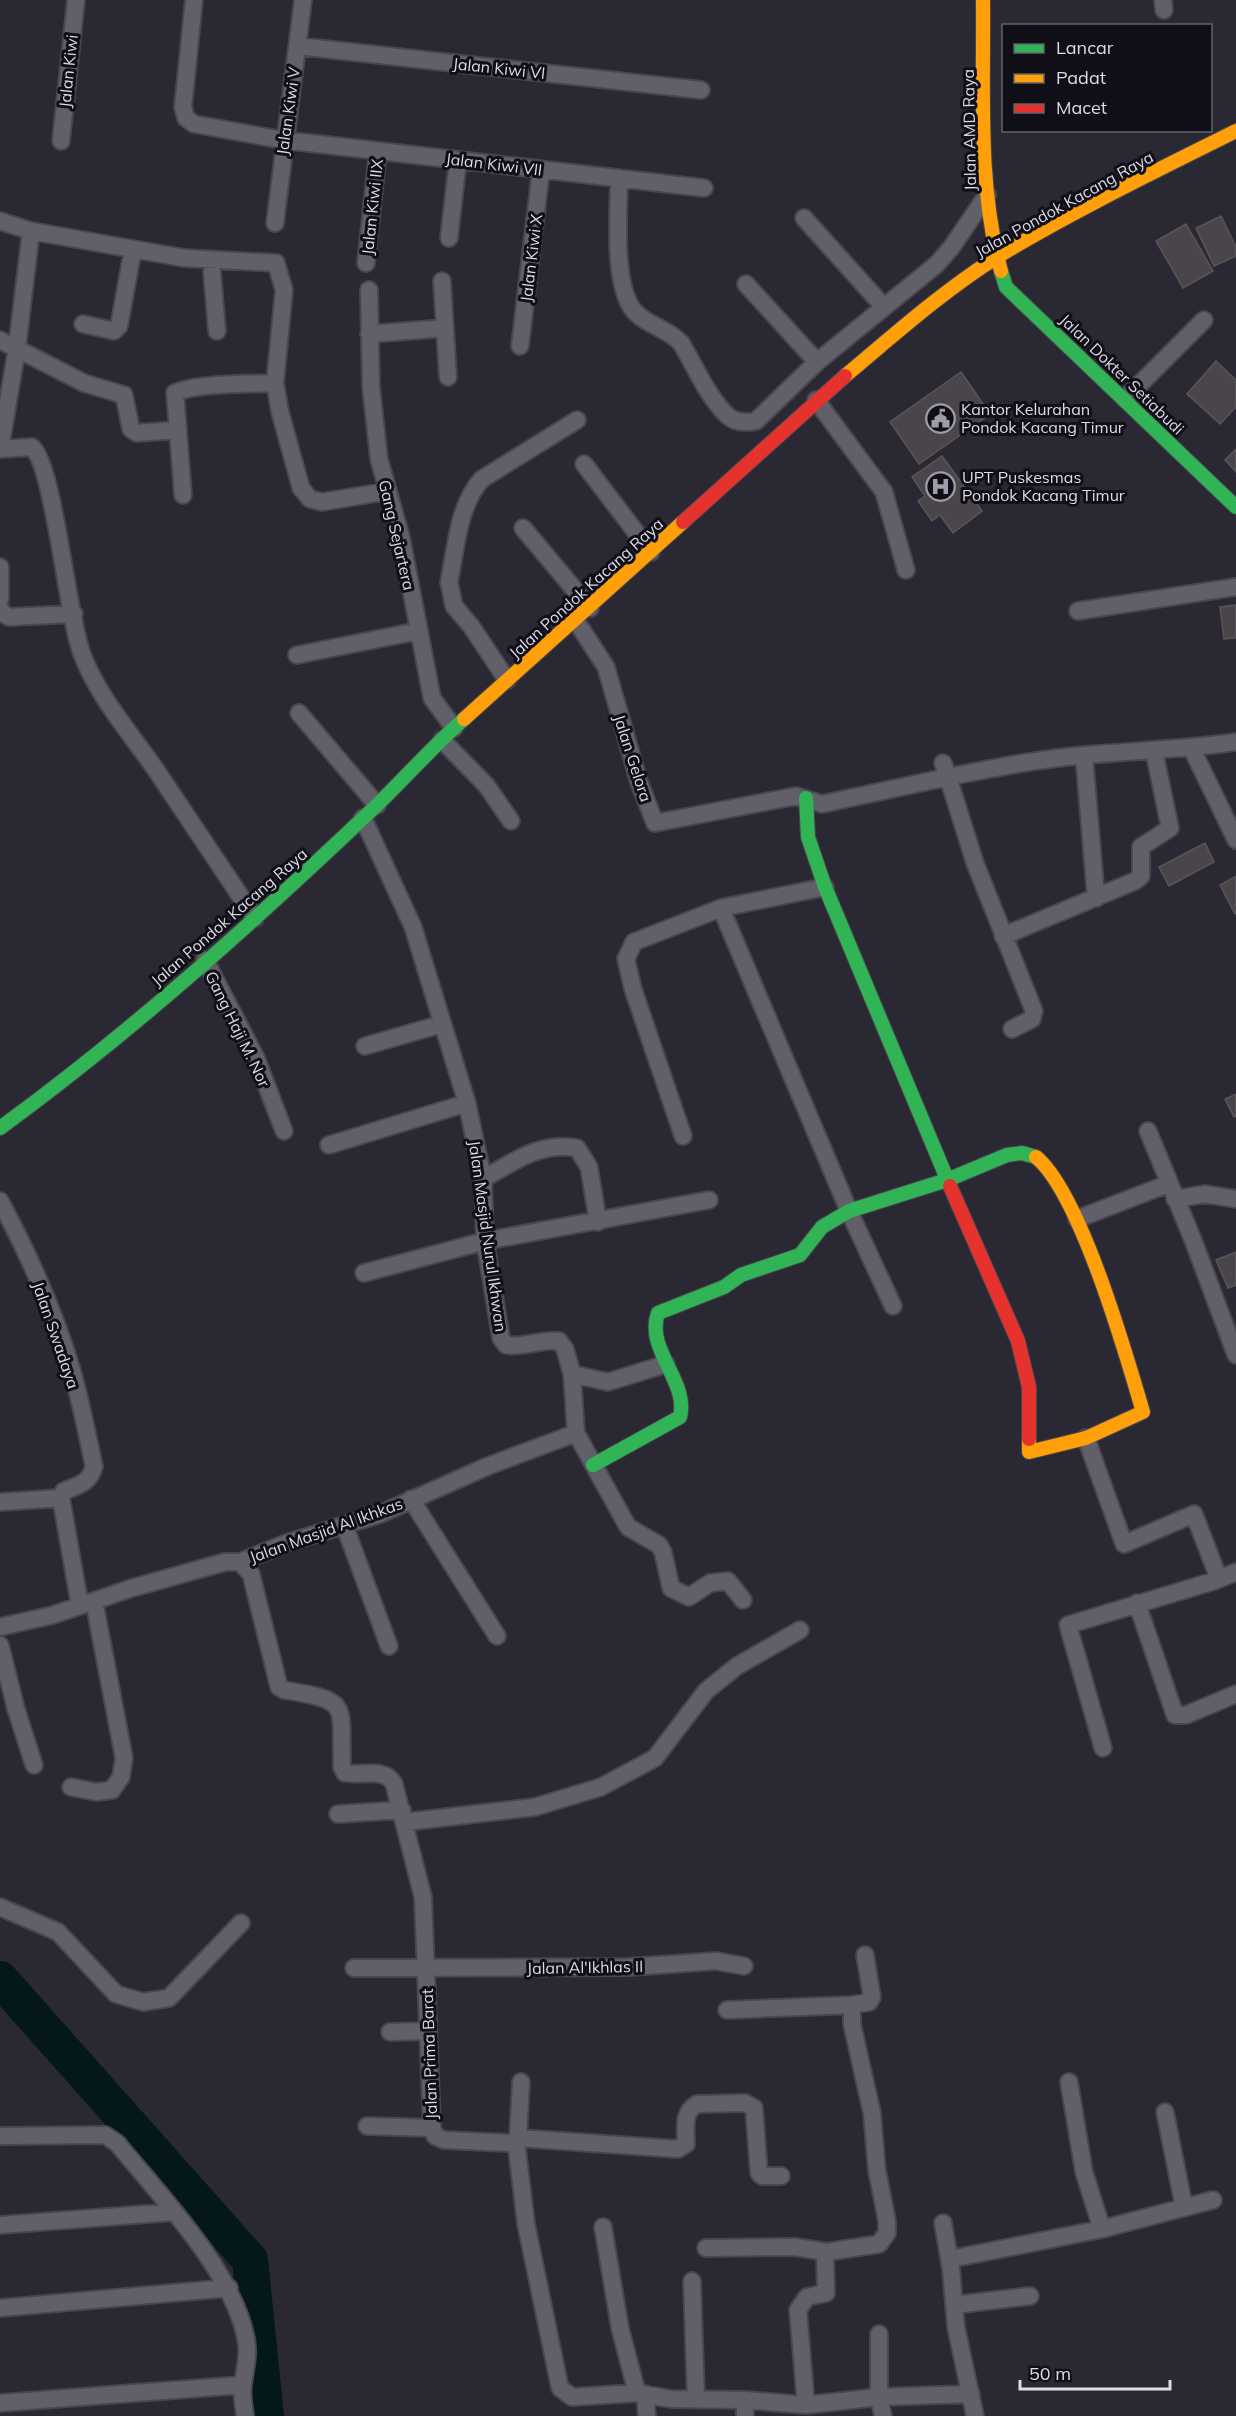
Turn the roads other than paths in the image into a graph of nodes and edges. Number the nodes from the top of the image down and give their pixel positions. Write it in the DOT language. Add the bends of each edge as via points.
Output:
graph roads {
  1 [pos="76,0"];
  2 [pos="194,0"];
  3 [pos="303,0"];
  4 [pos="983,0"];
  5 [pos="297,46"];
  6 [pos="701,90"];
  7 [pos="1236,131"];
  8 [pos="283,140"];
  9 [pos="61,141"];
  10 [pos="378,151"];
  11 [pos="458,160"];
  12 [pos="541,170"];
  13 [pos="618,178"];
  14 [pos="704,188"];
  15 [pos="987,195"];
  16 [pos="804,218"];
  17 [pos="0,221"];
  18 [pos="275,223"];
  19 [pos="31,231"];
  20 [pos="449,238"];
  21 [pos="133,249"];
  22 [pos="996,258"];
  23 [pos="211,260"];
  24 [pos="366,263"];
  25 [pos="442,281"];
  26 [pos="746,284"];
  27 [pos="369,290"];
  28 [pos="884,307"];
  29 [pos="1204,320"];
  30 [pos="83,324"];
  31 [pos="445,328"];
  32 [pos="217,331"];
  33 [pos="369,334"];
  34 [pos="0,339"];
  35 [pos="520,346"];
  36 [pos="17,348"];
  37 [pos="817,362"];
  38 [pos="448,377"];
  39 [pos="275,383"];
  40 [pos="1125,399"];
  41 [pos="816,400"];
  42 [pos="577,420"];
  43 [pos="178,430"];
  44 [pos="0,448"];
  45 [pos="584,464"];
  46 [pos="388,491"];
  47 [pos="183,495"];
  48 [pos="1236,507"];
  49 [pos="523,528"];
  50 [pos="651,552"];
  51 [pos="0,567"];
  52 [pos="906,570"];
  53 [pos="1236,587"];
  54 [pos="0,599"];
  55 [pos="0,608"];
  56 [pos="590,608"];
  57 [pos="1078,611"];
  58 [pos="74,614"];
  59 [pos="576,621"];
  60 [pos="418,631"];
  61 [pos="297,655"];
  62 [pos="507,680"];
  63 [pos="299,713"];
  64 [pos="448,734"];
  65 [pos="1236,742"];
  66 [pos="1192,748"];
  67 [pos="1154,750"];
  68 [pos="1084,755"];
  69 [pos="946,770"];
  70 [pos="806,798"];
  71 [pos="377,805"];
  72 [pos="363,818"];
  73 [pos="511,821"];
  74 [pos="1236,840"];
  75 [pos="825,887"];
  76 [pos="1096,898"];
  77 [pos="721,908"];
  78 [pos="255,918"];
  79 [pos="1003,936"];
  80 [pos="205,960"];
  81 [pos="442,1024"];
  82 [pos="1012,1029"];
  83 [pos="365,1046"];
  84 [pos="467,1103"];
  85 [pos="0,1128"];
  86 [pos="284,1131"];
  87 [pos="1148,1131"];
  88 [pos="683,1136"];
  89 [pos="329,1145"];
  90 [pos="483,1179"];
  91 [pos="947,1180"];
  92 [pos="1172,1192"];
  93 [pos="1236,1198"];
  94 [pos="709,1200"];
  95 [pos="0,1201"];
  96 [pos="849,1211"];
  97 [pos="1077,1219"];
  98 [pos="598,1222"];
  99 [pos="485,1241"];
  100 [pos="364,1273"];
  101 [pos="893,1306"];
  102 [pos="1236,1355"];
  103 [pos="666,1364"];
  104 [pos="572,1374"];
  105 [pos="576,1433"];
  106 [pos="1086,1438"];
  107 [pos="593,1465"];
  108 [pos="61,1498"];
  109 [pos="411,1499"];
  110 [pos="0,1502"];
  111 [pos="345,1527"];
  112 [pos="240,1562"];
  113 [pos="1236,1572"];
  114 [pos="1219,1579"];
  115 [pos="744,1600"];
  116 [pos="87,1603"];
  117 [pos="1137,1603"];
  118 [pos="0,1627"];
  119 [pos="800,1630"];
  120 [pos="497,1636"];
  121 [pos="0,1645"];
  122 [pos="388,1646"];
  123 [pos="1236,1694"];
  124 [pos="1103,1748"];
  125 [pos="34,1765"];
  126 [pos="70,1787"];
  127 [pos="338,1814"];
  128 [pos="404,1816"];
  129 [pos="0,1907"];
  130 [pos="241,1923"];
  131 [pos="865,1955"];
  132 [pos="744,1966"];
  133 [pos="354,1968"];
  134 [pos="425,1968"];
  135 [pos="852,2005"];
  136 [pos="727,2010"];
  137 [pos="428,2031"];
  138 [pos="390,2032"];
  139 [pos="521,2082"];
  140 [pos="1069,2082"];
  141 [pos="1165,2112"];
  142 [pos="367,2126"];
  143 [pos="432,2128"];
  144 [pos="0,2136"];
  145 [pos="516,2141"];
  146 [pos="781,2176"];
  147 [pos="1213,2200"];
  148 [pos="1184,2207"];
  149 [pos="174,2212"];
  150 [pos="943,2223"];
  151 [pos="0,2225"];
  152 [pos="603,2226"];
  153 [pos="1102,2229"];
  154 [pos="706,2248"];
  155 [pos="827,2252"];
  156 [pos="950,2259"];
  157 [pos="692,2281"];
  158 [pos="228,2288"];
  159 [pos="1030,2296"];
  160 [pos="954,2305"];
  161 [pos="0,2308"];
  162 [pos="879,2334"];
  163 [pos="243,2385"];
  164 [pos="641,2393"];
  165 [pos="970,2394"];
  166 [pos="879,2397"];
  167 [pos="696,2400"];
  168 [pos="0,2403"];
  169 [pos="806,2405"];
  170 [pos="745,2408"];
  171 [pos="245,2416"];
  172 [pos="647,2416"];
  173 [pos="883,2416"];
  174 [pos="975,2416"];
  1 -- 9 [label="street, Jalan Kiwi"];
  2 -- 8 [label="street, Jalan Kiwi VII" via="183,107 186,118 194,124"];
  3 -- 5 [label="street, Jalan Kiwi V"];
  4 -- 15 [label="street, Jalan AMD Raya"];
  5 -- 6 [label="street, Jalan Kiwi VI"];
  5 -- 8 [label="street, Jalan Kiwi V"];
  7 -- 22 [label="street, Jalan Pondok Kacang Raya"];
  8 -- 10 [label="street, Jalan Kiwi VII"];
  8 -- 18 [label="street, Jalan Kiwi V"];
  10 -- 11 [label="street, Jalan Kiwi VII"];
  10 -- 24 [label="street, Jalan Kiwi IIX"];
  11 -- 12 [label="street, Jalan Kiwi VII"];
  11 -- 20 [label="street"];
  12 -- 13 [label="street, Jalan Kiwi VII"];
  12 -- 35 [label="street, Jalan Kiwi X"];
  13 -- 14 [label="street, Jalan Kiwi VII"];
  13 -- 37 [label="street" via="621,280 628,303 638,315 681,343 729,417 743,423 756,422"];
  15 -- 22 [label="street, Jalan AMD Raya"];
  15 -- 28 [label="street" via="944,256"];
  16 -- 28 [label="street"];
  17 -- 19 [label="street"];
  19 -- 21 [label="street"];
  19 -- 36 [label="street"];
  21 -- 23 [label="street"];
  21 -- 30 [label="street" via="119,326 114,331"];
  22 -- 40 [label="street, Jalan Dokter Setiabudi" via="1006,287"];
  22 -- 41 [label="street, Jalan Pondok Kacang Raya" via="927,308"];
  23 -- 32 [label="street"];
  23 -- 39 [label="street" via="272,261 279,267 284,290"];
  25 -- 31 [label="street"];
  26 -- 37 [label="street"];
  27 -- 33 [label="street, Gang Sejartera"];
  28 -- 37 [label="street"];
  29 -- 40 [label="street"];
  31 -- 33 [label="street"];
  31 -- 38 [label="street"];
  33 -- 46 [label="street, Gang Sejartera" via="379,459"];
  34 -- 36 [label="street"];
  36 -- 43 [label="street" via="84,383 124,395 131,429 137,433"];
  36 -- 44 [label="street"];
  39 -- 43 [label="street" via="181,390 173,399"];
  39 -- 46 [label="street" via="301,488 310,499 322,502"];
  40 -- 48 [label="street, Jalan Dokter Setiabudi"];
  41 -- 50 [label="street, Jalan Pondok Kacang Raya"];
  41 -- 52 [label="street" via="884,492"];
  42 -- 62 [label="street" via="482,479 471,492 465,509 448,582 449,594"];
  43 -- 47 [label="street"];
  44 -- 58 [label="street" via="32,447 39,453"];
  45 -- 50 [label="street"];
  46 -- 60 [label="street, Gang Sejartera" via="401,537"];
  49 -- 56 [label="street"];
  50 -- 56 [label="street, Jalan Pondok Kacang Raya"];
  51 -- 54 [label="street"];
  53 -- 57 [label="street"];
  55 -- 58 [label="street" via="9,616"];
  56 -- 59 [label="street, Jalan Pondok Kacang Raya"];
  58 -- 78 [label="street" via="82,654 112,710"];
  59 -- 62 [label="street, Jalan Pondok Kacang Raya"];
  59 -- 70 [label="street, Jalan Gelora" via="606,668 655,823 796,796"];
  60 -- 61 [label="street"];
  60 -- 64 [label="street, Gang Sejartera" via="432,698"];
  62 -- 64 [label="street, Jalan Pondok Kacang Raya"];
  63 -- 71 [label="street"];
  64 -- 71 [label="street, Jalan Pondok Kacang Raya"];
  64 -- 73 [label="street, Gang Sejartera"];
  65 -- 66 [label="street"];
  66 -- 67 [label="street"];
  66 -- 74 [label="street"];
  67 -- 68 [label="street"];
  67 -- 76 [label="street" via="1170,828 1141,847 1142,870 1135,881"];
  68 -- 69 [label="street"];
  68 -- 76 [label="street"];
  69 -- 70 [label="street" via="822,804"];
  69 -- 79 [label="street"];
  70 -- 75 [label="street" via="808,837"];
  71 -- 72 [label="street, Jalan Pondok Kacang Raya"];
  72 -- 78 [label="street, Jalan Pondok Kacang Raya"];
  72 -- 81 [label="street, Jalan Masjid Nurul Ikhwan" via="413,927"];
  75 -- 77 [label="street"];
  75 -- 91 [label="street"];
  76 -- 79 [label="street"];
  77 -- 88 [label="street" via="634,942 626,959"];
  77 -- 96 [label="street"];
  78 -- 80 [label="street, Jalan Pondok Kacang Raya"];
  79 -- 82 [label="street" via="1034,1011 1032,1019"];
  80 -- 85 [label="street, Jalan Pondok Kacang Raya" via="66,1080"];
  80 -- 86 [label="street, Gang Haji M. Nor" via="256,1058"];
  81 -- 83 [label="street"];
  81 -- 84 [label="street, Jalan Masjid Nurul Ikhwan"];
  84 -- 89 [label="street"];
  84 -- 90 [label="street, Jalan Masjid Nurul Ikhwan"];
  87 -- 92 [label="street"];
  90 -- 98 [label="street" via="535,1150 564,1145 577,1148 589,1167"];
  90 -- 99 [label="street, Jalan Masjid Nurul Ikhwan"];
  91 -- 96 [label="street"];
  91 -- 97 [label="street" via="1006,1155 1022,1153 1037,1157 1049,1168"];
  91 -- 106 [label="street" via="1018,1341 1029,1387 1029,1452"];
  92 -- 93 [label="street"];
  92 -- 97 [label="street"];
  92 -- 102 [label="street"];
  94 -- 98 [label="street"];
  95 -- 108 [label="street, Jalan Swadaya" via="49,1306 72,1371 94,1466 85,1483 64,1491"];
  96 -- 101 [label="street"];
  96 -- 103 [label="street" via="822,1227 800,1255 741,1275 724,1287 658,1312 654,1323"];
  97 -- 106 [label="street" via="1143,1412"];
  98 -- 99 [label="street"];
  99 -- 100 [label="street"];
  99 -- 104 [label="street, Jalan Masjid Nurul Ikhwan" via="501,1338 506,1345 513,1346 559,1341"];
  103 -- 104 [label="street" via="608,1382"];
  103 -- 107 [label="street" via="683,1405 680,1417"];
  104 -- 105 [label="street, Jalan Masjid Nurul Ikhwan"];
  105 -- 107 [label="street"];
  105 -- 109 [label="street, Jalan Masjid Al Ikhkas"];
  106 -- 114 [label="street" via="1124,1544 1194,1514"];
  107 -- 115 [label="street" via="628,1527 659,1545 671,1588 689,1597 710,1582 728,1581"];
  108 -- 110 [label="street"];
  108 -- 116 [label="street"];
  109 -- 111 [label="street, Jalan Masjid Al Ikhkas"];
  109 -- 120 [label="street"];
  111 -- 112 [label="street, Jalan Masjid Al Ikhkas" via="287,1543"];
  111 -- 122 [label="street"];
  112 -- 116 [label="street, Jalan Masjid Al Ikhkas" via="225,1562"];
  112 -- 128 [label="street, Jalan Prima Barat" via="251,1574 279,1687 322,1696 338,1706 345,1773 383,1774 392,1778"];
  113 -- 114 [label="street"];
  114 -- 117 [label="street"];
  116 -- 118 [label="street, Jalan Masjid Al Ikhkas"];
  116 -- 126 [label="street" via="124,1758 121,1777 112,1790 96,1792"];
  117 -- 123 [label="street" via="1175,1715 1186,1715"];
  117 -- 124 [label="street" via="1068,1625"];
  119 -- 128 [label="street" via="737,1666 706,1691 655,1758 601,1787 535,1807"];
  121 -- 125 [label="street"];
  127 -- 128 [label="street"];
  128 -- 134 [label="street, Jalan Prima Barat" via="423,1898"];
  129 -- 130 [label="street" via="58,1932 116,1994 144,2002 169,1998"];
  131 -- 135 [label="street" via="872,1997 869,2002"];
  132 -- 134 [label="street, Jalan Al'Ikhlas II" via="716,1961 629,1967"];
  133 -- 134 [label="street, Jalan Al'Ikhlas II"];
  134 -- 137 [label="street, Jalan Prima Barat"];
  135 -- 136 [label="street"];
  135 -- 155 [label="street" via="852,2024 872,2113 887,2234 879,2244"];
  137 -- 138 [label="street"];
  137 -- 143 [label="street, Jalan Prima Barat"];
  139 -- 145 [label="street"];
  140 -- 153 [label="street" via="1084,2172"];
  141 -- 148 [label="street"];
  142 -- 143 [label="street"];
  143 -- 145 [label="street, Jalan Prima Barat" via="435,2136 444,2140"];
  144 -- 149 [label="street" via="112,2138"];
  145 -- 146 [label="street, Jalan Prima Barat" via="678,2148 686,2144 686,2114 690,2108 697,2104 745,2103 754,2108 759,2173"];
  145 -- 164 [label="street" via="526,2224 560,2388 572,2397"];
  147 -- 148 [label="street"];
  148 -- 153 [label="street"];
  149 -- 151 [label="street"];
  149 -- 158 [label="street"];
  150 -- 156 [label="street"];
  152 -- 164 [label="street" via="620,2328"];
  153 -- 156 [label="street"];
  154 -- 155 [label="street" via="795,2247"];
  155 -- 169 [label="street" via="826,2294 807,2297 798,2310"];
  156 -- 160 [label="street"];
  157 -- 167 [label="street"];
  158 -- 161 [label="street"];
  158 -- 163 [label="street" via="240,2312 247,2342 248,2365"];
  159 -- 160 [label="street"];
  160 -- 165 [label="street"];
  162 -- 166 [label="street"];
  163 -- 168 [label="street"];
  163 -- 171 [label="street"];
  164 -- 167 [label="street"];
  164 -- 172 [label="street"];
  165 -- 166 [label="street"];
  165 -- 174 [label="street"];
  166 -- 169 [label="street"];
  166 -- 173 [label="street"];
  167 -- 170 [label="street"];
  169 -- 170 [label="street"];
}
